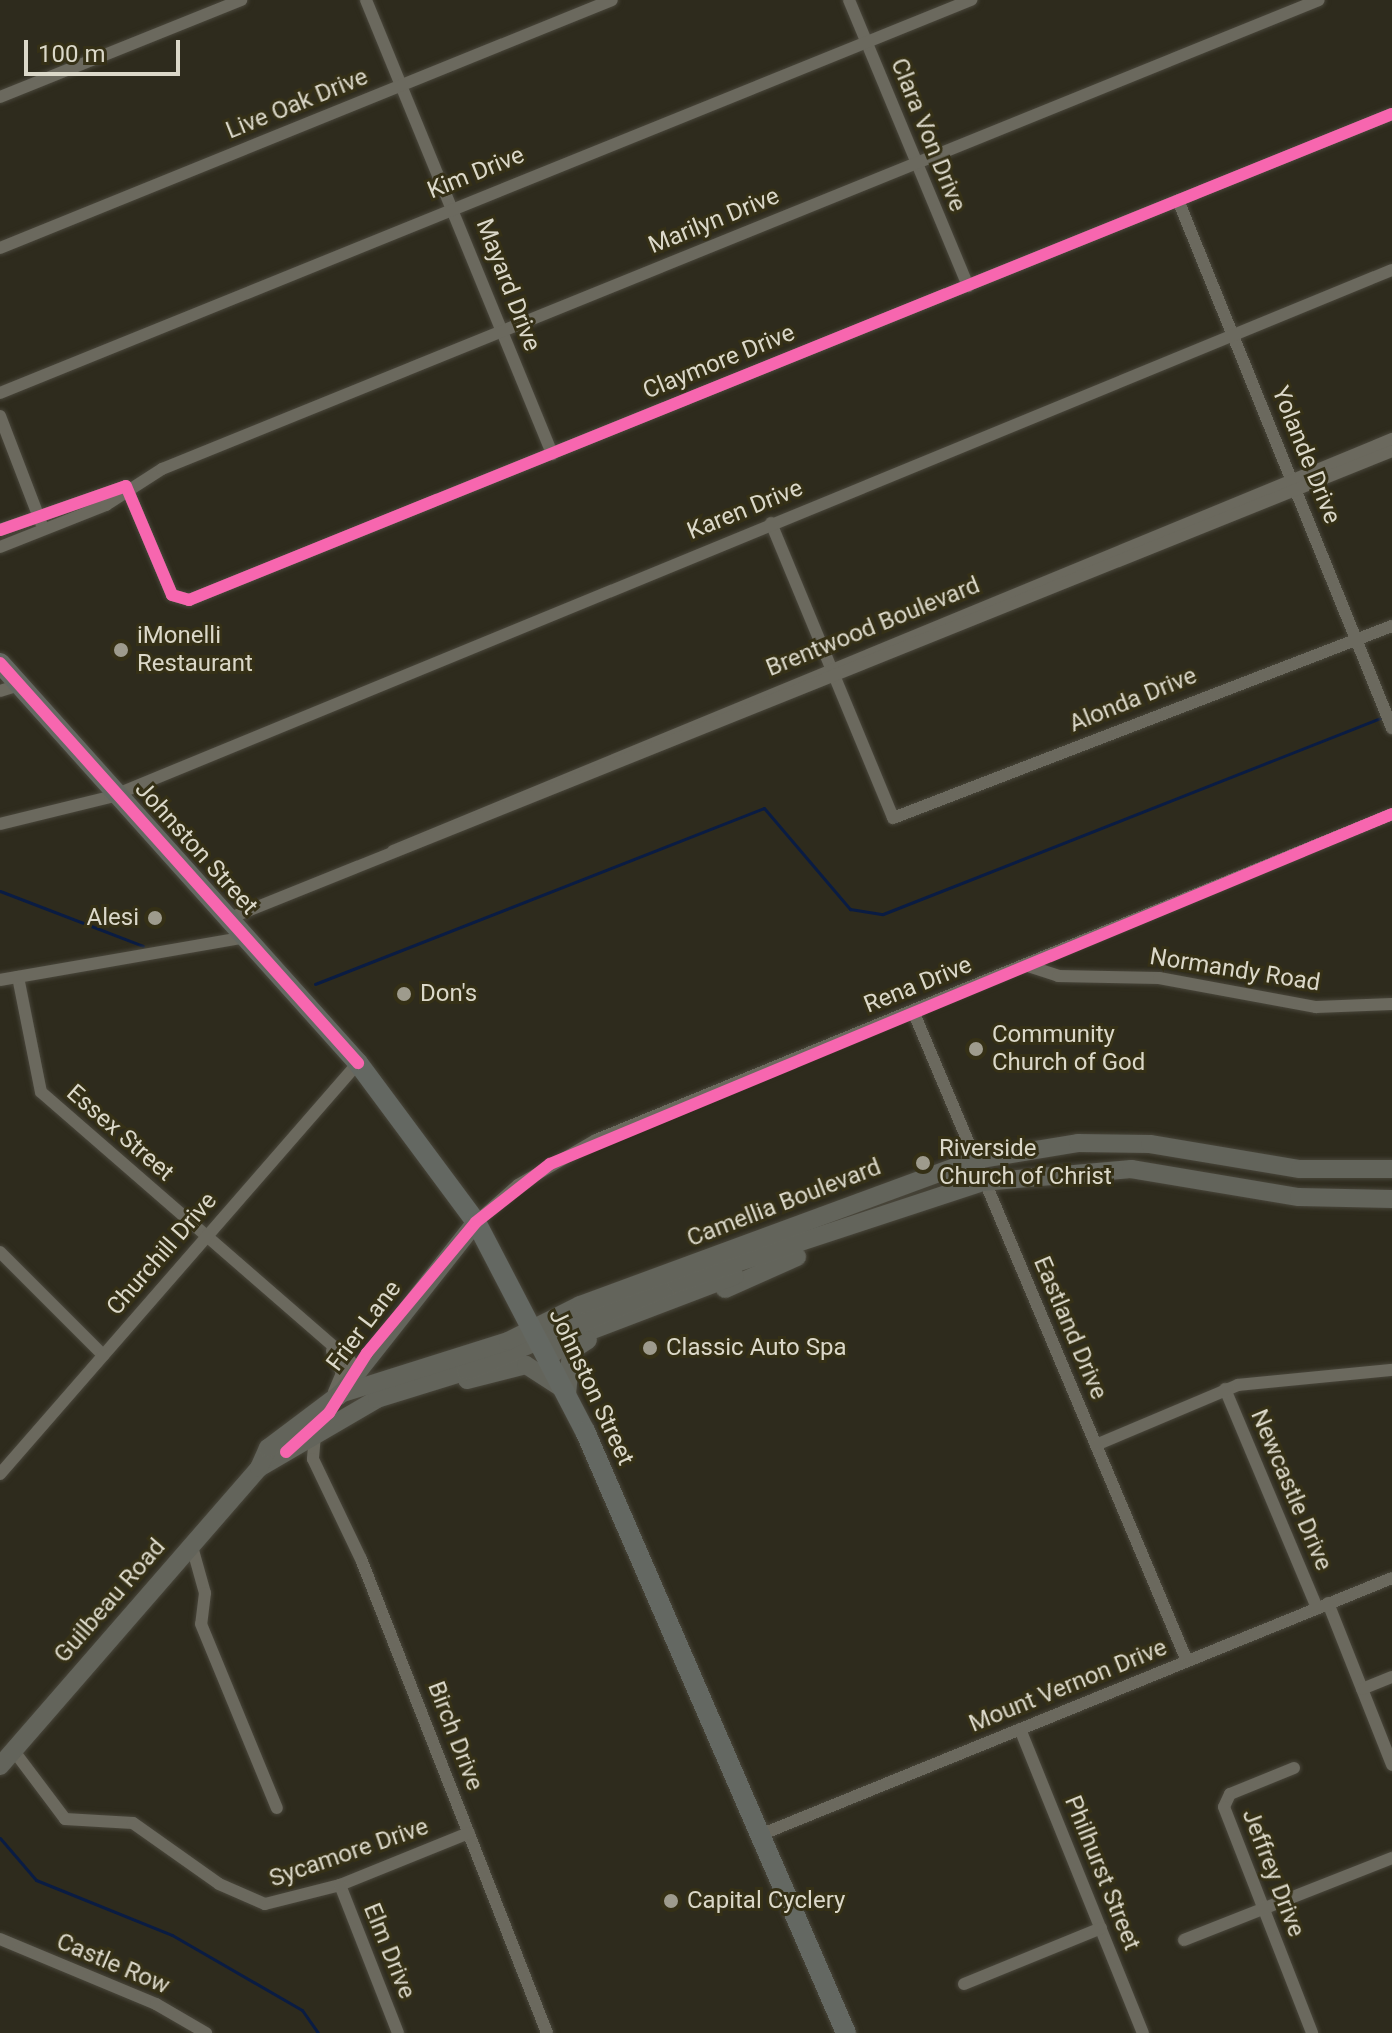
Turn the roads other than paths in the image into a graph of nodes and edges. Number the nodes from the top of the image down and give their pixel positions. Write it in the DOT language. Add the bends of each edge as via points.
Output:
graph roads {
  1 [pos="241,0"];
  2 [pos="366,0"];
  3 [pos="612,0"];
  4 [pos="849,0"];
  5 [pos="971,0"];
  6 [pos="1319,0"];
  7 [pos="866,41"];
  8 [pos="401,86"];
  9 [pos="0,97"];
  10 [pos="1392,114"];
  11 [pos="915,162"];
  12 [pos="1178,200"];
  13 [pos="453,205"];
  14 [pos="0,248"];
  15 [pos="1392,270"];
  16 [pos="968,286"];
  17 [pos="503,332"];
  18 [pos="1233,335"];
  19 [pos="0,393"];
  20 [pos="0,416"];
  21 [pos="1392,439"];
  22 [pos="1392,451"];
  23 [pos="552,454"];
  24 [pos="1294,485"];
  25 [pos="126,486"];
  26 [pos="38,515"];
  27 [pos="771,523"];
  28 [pos="44,529"];
  29 [pos="0,530"];
  30 [pos="0,547"];
  31 [pos="1392,626"];
  32 [pos="1358,638"];
  33 [pos="0,663"];
  34 [pos="832,674"];
  35 [pos="10,688"];
  36 [pos="1391,726"];
  37 [pos="117,792"];
  38 [pos="1392,814"];
  39 [pos="0,824"];
  40 [pos="230,918"];
  41 [pos="247,937"];
  42 [pos="1025,965"];
  43 [pos="18,977"];
  44 [pos="0,980"];
  45 [pos="1392,1004"];
  46 [pos="913,1011"];
  47 [pos="358,1063"];
  48 [pos="975,1160"];
  49 [pos="1392,1169"];
  50 [pos="983,1182"];
  51 [pos="873,1194"];
  52 [pos="1392,1199"];
  53 [pos="476,1222"];
  54 [pos="832,1234"];
  55 [pos="206,1237"];
  56 [pos="0,1252"];
  57 [pos="775,1254"];
  58 [pos="537,1332"];
  59 [pos="331,1348"];
  60 [pos="103,1355"];
  61 [pos="549,1357"];
  62 [pos="1392,1370"];
  63 [pos="353,1373"];
  64 [pos="439,1381"];
  65 [pos="1225,1389"];
  66 [pos="567,1395"];
  67 [pos="334,1398"];
  68 [pos="316,1431"];
  69 [pos="1096,1445"];
  70 [pos="286,1452"];
  71 [pos="313,1459"];
  72 [pos="3,1464"];
  73 [pos="259,1468"];
  74 [pos="191,1543"];
  75 [pos="1392,1578"];
  76 [pos="1322,1606"];
  77 [pos="1187,1661"];
  78 [pos="1392,1677"];
  79 [pos="1362,1689"];
  80 [pos="1020,1729"];
  81 [pos="14,1751"];
  82 [pos="1392,1765"];
  83 [pos="0,1766"];
  84 [pos="1294,1768"];
  85 [pos="277,1808"];
  86 [pos="469,1833"];
  87 [pos="760,1835"];
  88 [pos="1392,1858"];
  89 [pos="340,1885"];
  90 [pos="1262,1909"];
  91 [pos="1101,1928"];
  92 [pos="0,1939"];
  93 [pos="1184,1940"];
  94 [pos="964,1984"];
  95 [pos="206,2033"];
  96 [pos="398,2033"];
  97 [pos="547,2033"];
  98 [pos="846,2033"];
  99 [pos="1143,2033"];
  100 [pos="1312,2033"];
  1 -- 9 [label="street"];
  2 -- 8 [label="street, Mayard Drive"];
  3 -- 8 [label="street, Live Oak Drive"];
  4 -- 7 [label="street, Clara Von Drive"];
  5 -- 7 [label="street, Kim Drive"];
  6 -- 11 [label="street, Marilyn Drive"];
  7 -- 11 [label="street, Clara Von Drive"];
  7 -- 13 [label="street, Kim Drive"];
  8 -- 13 [label="street, Mayard Drive"];
  8 -- 14 [label="street, Live Oak Drive"];
  10 -- 12 [label="street, Claymore Drive"];
  11 -- 16 [label="street, Clara Von Drive"];
  11 -- 17 [label="street, Marilyn Drive"];
  12 -- 16 [label="street, Claymore Drive"];
  12 -- 18 [label="street, Yolande Drive"];
  13 -- 17 [label="street, Mayard Drive"];
  13 -- 19 [label="street, Kim Drive"];
  15 -- 18 [label="street, Karen Drive"];
  16 -- 23 [label="street, Claymore Drive"];
  17 -- 23 [label="street, Mayard Drive"];
  17 -- 25 [label="street, Marilyn Drive"];
  18 -- 24 [label="street, Yolande Drive"];
  18 -- 27 [label="street, Karen Drive"];
  20 -- 26 [label="street"];
  21 -- 24 [label="street, Brentwood Boulevard"];
  22 -- 24 [label="street, Brentwood Boulevard"];
  23 -- 25 [label="street, Claymore Drive" via="186,600 172,595"];
  24 -- 32 [label="street, Yolande Drive"];
  24 -- 34 [label="street, Brentwood Boulevard"];
  25 -- 26 [label="street, Marilyn Drive"];
  25 -- 28 [label="street, Marilyn Drive" via="106,505"];
  26 -- 28 [label="street"];
  26 -- 29 [label="street, Marilyn Drive"];
  27 -- 34 [label="street"];
  27 -- 37 [label="street, Karen Drive"];
  28 -- 30 [label="street, Marilyn Drive"];
  31 -- 32 [label="street, Alonda Drive"];
  32 -- 34 [label="street, Alonda Drive" via="893,818"];
  32 -- 36 [label="street, Yolande Drive"];
  33 -- 35 [label="main road, Johnston Street"];
  34 -- 40 [label="street, Brentwood Boulevard"];
  35 -- 37 [label="main road, Johnston Street"];
  37 -- 39 [label="street, Karen Drive"];
  37 -- 40 [label="main road, Johnston Street"];
  38 -- 42 [label="street, Rena Drive"];
  40 -- 41 [label="main road, Johnston Street"];
  41 -- 43 [label="street"];
  41 -- 47 [label="main road, Johnston Street"];
  42 -- 45 [label="street, Normandy Road" via="1058,976 1159,978 1316,1007"];
  42 -- 46 [label="street, Rena Drive"];
  43 -- 44 [label="street"];
  43 -- 55 [label="street, Essex Street" via="41,1092"];
  46 -- 48 [label="street, Eastland Drive"];
  46 -- 53 [label="street, Rena Drive" via="573,1151"];
  47 -- 53 [label="main road, Johnston Street"];
  47 -- 55 [label="street, Churchill Drive"];
  48 -- 49 [label="main road, Camellia Boulevard" via="1078,1143 1150,1144 1300,1169"];
  48 -- 50 [label="street, Eastland Drive"];
  48 -- 51 [label="main road, Camellia Boulevard"];
  50 -- 52 [label="main road, Camellia Boulevard" via="1131,1169 1299,1197"];
  50 -- 54 [label="main road, Camellia Boulevard"];
  50 -- 69 [label="street, Eastland Drive"];
  51 -- 57 [label="main road" via="853,1212 795,1235"];
  51 -- 58 [label="main road, Camellia Boulevard"];
  53 -- 58 [label="main road, Johnston Street"];
  53 -- 63 [label="main road, Frier Lane"];
  54 -- 57 [label="main road, Camellia Boulevard"];
  54 -- 66 [label="main road" via="736,1285 580,1343 567,1363"];
  55 -- 59 [label="street, Essex Street"];
  55 -- 60 [label="street, Churchill Drive"];
  56 -- 60 [label="street"];
  57 -- 58 [label="main road, Camellia Boulevard"];
  57 -- 61 [label="main road" via="746,1272 568,1339"];
  58 -- 61 [label="main road, Johnston Street"];
  58 -- 64 [label="main road, Guilbeau Road"];
  58 -- 67 [label="main road, Guilbeau Road"];
  59 -- 63 [label="street, Essex Street"];
  59 -- 67 [label="street" via="342,1373"];
  60 -- 72 [label="street, Churchill Drive"];
  61 -- 66 [label="main road, Johnston Street"];
  62 -- 65 [label="street"];
  63 -- 67 [label="main road, Frier Lane"];
  64 -- 66 [label="main road" via="526,1365"];
  64 -- 68 [label="main road, Guilbeau Road" via="377,1399"];
  65 -- 69 [label="street"];
  65 -- 76 [label="street, Newcastle Drive"];
  66 -- 87 [label="main road, Johnston Street"];
  67 -- 70 [label="main road, Frier Lane"];
  67 -- 73 [label="main road, Guilbeau Road" via="268,1448"];
  68 -- 70 [label="main road, Guilbeau Road"];
  68 -- 71 [label="street, Birch Drive"];
  69 -- 77 [label="street, Eastland Drive"];
  70 -- 71 [label="street"];
  70 -- 73 [label="main road, Guilbeau Road"];
  71 -- 86 [label="street, Birch Drive"];
  73 -- 74 [label="main road, Guilbeau Road"];
  74 -- 81 [label="main road, Guilbeau Road"];
  74 -- 85 [label="street" via="205,1593 201,1624"];
  75 -- 76 [label="street, Mount Vernon Drive"];
  76 -- 77 [label="street, Mount Vernon Drive"];
  76 -- 79 [label="street, Newcastle Drive"];
  77 -- 80 [label="street, Mount Vernon Drive"];
  78 -- 79 [label="street"];
  79 -- 82 [label="street, Newcastle Drive"];
  80 -- 87 [label="street, Mount Vernon Drive"];
  80 -- 91 [label="street, Philhurst Street"];
  81 -- 83 [label="main road, Guilbeau Road"];
  81 -- 89 [label="street, Sycamore Drive" via="65,1819 133,1823 252,1901 282,1904"];
  84 -- 90 [label="street, Jeffrey Drive" via="1230,1794 1224,1807"];
  86 -- 89 [label="street, Sycamore Drive"];
  86 -- 97 [label="street, Birch Drive"];
  87 -- 98 [label="main road, Johnston Street"];
  88 -- 90 [label="street"];
  89 -- 96 [label="street, Elm Drive"];
  90 -- 93 [label="street"];
  90 -- 100 [label="street, Jeffrey Drive"];
  91 -- 94 [label="street"];
  91 -- 99 [label="street, Philhurst Street"];
  92 -- 95 [label="street, Castle Row"];
}
